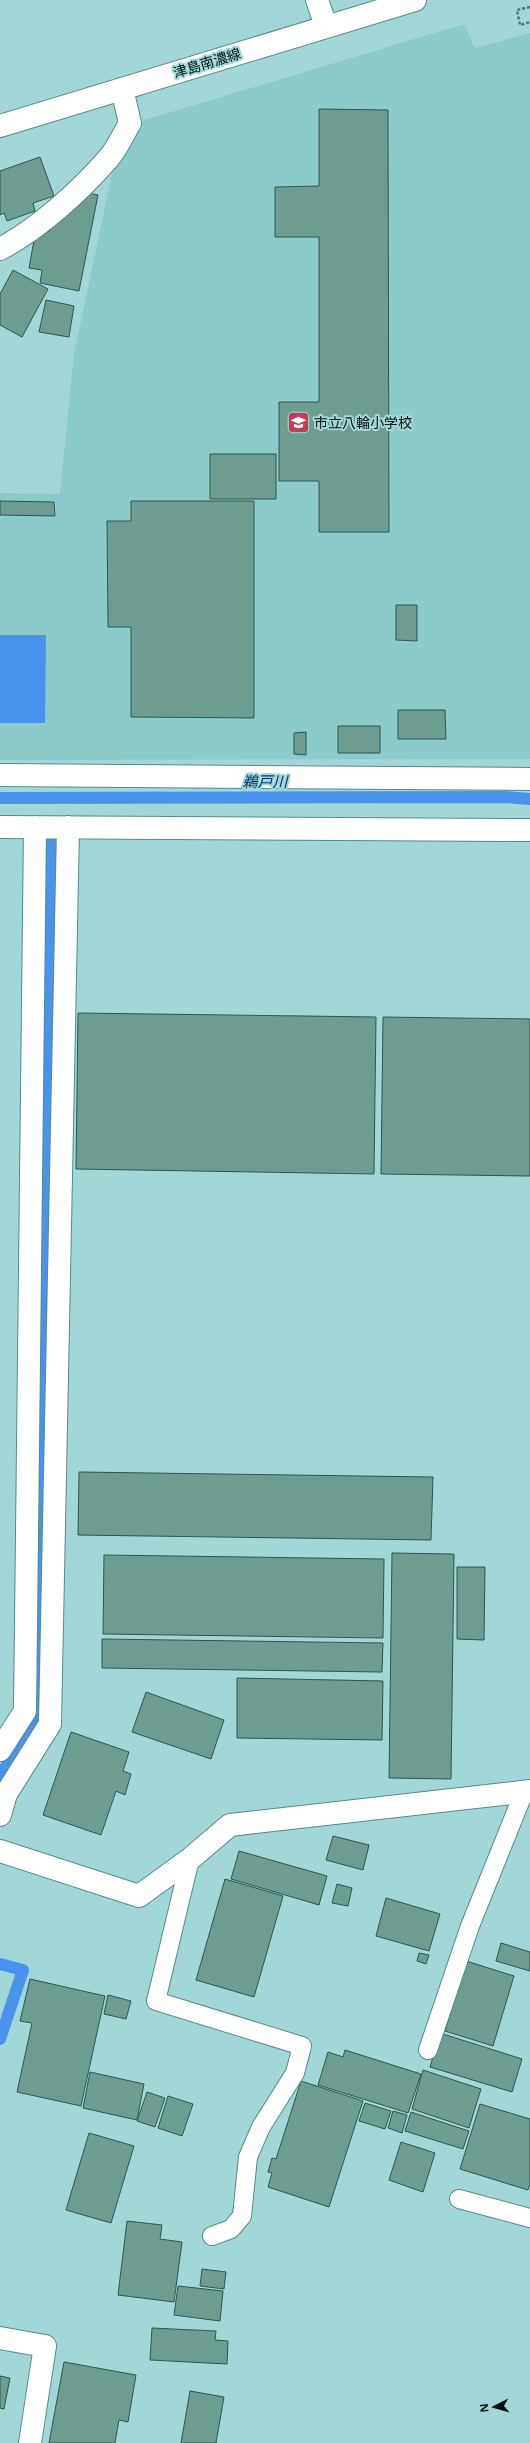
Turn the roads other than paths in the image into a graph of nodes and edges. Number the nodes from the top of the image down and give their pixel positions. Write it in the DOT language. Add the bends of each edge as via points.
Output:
graph roads {
  1 [pos="317,0"];
  2 [pos="415,0"];
  3 [pos="326,26"];
  4 [pos="122,89"];
  5 [pos="0,126"];
  6 [pos="0,250"];
  7 [pos="0,775"];
  8 [pos="530,779"];
  9 [pos="0,827"];
  10 [pos="35,827"];
  11 [pos="68,827"];
  12 [pos="530,830"];
  13 [pos="0,1750"];
  14 [pos="527,1791"];
  15 [pos="0,1815"];
  16 [pos="0,1851"];
  17 [pos="190,1859"];
  18 [pos="428,2050"];
  19 [pos="459,2199"];
  20 [pos="530,2218"];
  21 [pos="212,2236"];
  22 [pos="0,2338"];
  23 [pos="30,2443"];
  1 -- 3 [label="street"];
  2 -- 3 [label="street, 津島南濃線"];
  3 -- 4 [label="street, 津島南濃線"];
  4 -- 5 [label="street, 津島南濃線"];
  4 -- 6 [label="street" via="130,123 109,158 63,203"];
  7 -- 8 [label="street"];
  9 -- 10 [label="street"];
  10 -- 11 [label="street"];
  10 -- 13 [label="street" via="25,1711"];
  11 -- 12 [label="street"];
  11 -- 15 [label="street" via="50,1724 6,1794"];
  14 -- 17 [label="street" via="230,1825"];
  14 -- 18 [label="lane" via="470,1926"];
  16 -- 17 [label="street" via="139,1896"];
  17 -- 21 [label="lane" via="156,2001 302,2046 295,2073 261,2127 248,2157 242,2216 231,2229"];
  19 -- 20 [label="lane"];
  22 -- 23 [label="street" via="45,2346"];
}
